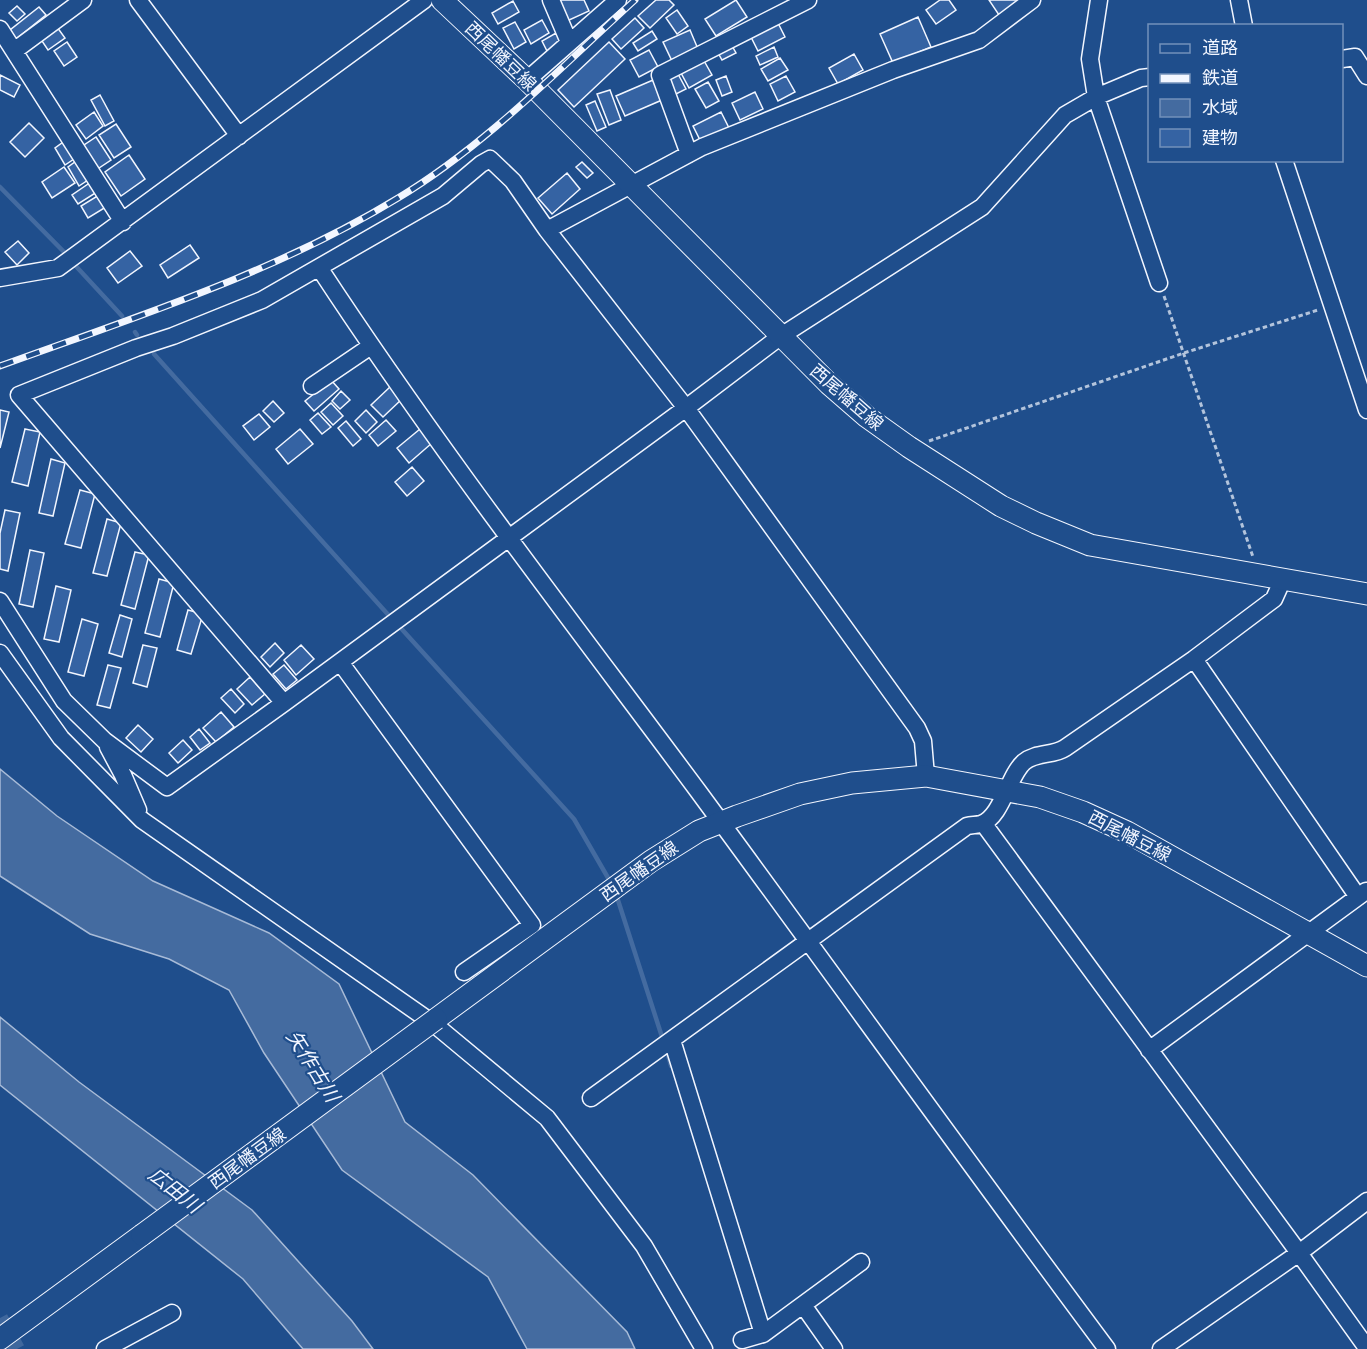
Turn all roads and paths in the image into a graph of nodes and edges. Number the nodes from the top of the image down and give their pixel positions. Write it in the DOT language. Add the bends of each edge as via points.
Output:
graph roads {
  1 [pos="83,0"];
  2 [pos="138,0"];
  3 [pos="424,0"];
  4 [pos="442,0"];
  5 [pos="551,0"];
  6 [pos="618,0"];
  7 [pos="808,0"];
  8 [pos="1032,0"];
  9 [pos="1099,0"];
  10 [pos="1239,0"];
  11 [pos="1245,24"];
  12 [pos="0,29"];
  13 [pos="569,42"];
  14 [pos="14,51"];
  15 [pos="1343,59"];
  16 [pos="1367,76"];
  17 [pos="1148,77"];
  18 [pos="526,81"];
  19 [pos="1096,97"];
  20 [pos="239,136"];
  21 [pos="689,154"];
  22 [pos="1285,162"];
  23 [pos="629,185"];
  24 [pos="123,222"];
  25 [pos="547,230"];
  26 [pos="320,269"];
  27 [pos="0,278"];
  28 [pos="1159,283"];
  29 [pos="1331,306"];
  30 [pos="781,336"];
  31 [pos="371,346"];
  32 [pos="1184,353"];
  33 [pos="312,386"];
  34 [pos="686,408"];
  35 [pos="1367,410"];
  36 [pos="909,447"];
  37 [pos="509,537"];
  38 [pos="1257,575"];
  39 [pos="1283,579"];
  40 [pos="1367,594"];
  41 [pos="0,601"];
  42 [pos="0,653"];
  43 [pos="1194,659"];
  44 [pos="340,662"];
  45 [pos="284,704"];
  46 [pos="105,741"];
  47 [pos="926,776"];
  48 [pos="1006,790"];
  49 [pos="142,820"];
  50 [pos="721,822"];
  51 [pos="983,823"];
  52 [pos="1363,893"];
  53 [pos="1308,934"];
  54 [pos="809,942"];
  55 [pos="1367,966"];
  56 [pos="464,972"];
  57 [pos="672,1040"];
  58 [pos="1149,1050"];
  59 [pos="591,1098"];
  60 [pos="1367,1202"];
  61 [pos="1299,1253"];
  62 [pos="861,1262"];
  63 [pos="802,1305"];
  64 [pos="172,1313"];
  65 [pos="763,1334"];
  66 [pos="0,1339"];
  67 [pos="742,1340"];
  68 [pos="1367,1348"];
  69 [pos="105,1349"];
  70 [pos="704,1349"];
  71 [pos="834,1349"];
  72 [pos="1107,1349"];
  73 [pos="1161,1349"];
  1 -- 14 [label="street"];
  2 -- 20 [label="street"];
  3 -- 20 [label="street"];
  4 -- 18 [label="main road, 西尾幡豆線"];
  5 -- 13 [label="street"];
  6 -- 13 [label="street"];
  7 -- 21 [label="street" via="660,75"];
  8 -- 21 [label="street" via="979,40 893,70"];
  9 -- 19 [label="street" via="1090,59"];
  10 -- 11 [label="street"];
  12 -- 14 [label="street"];
  13 -- 18 [label="street"];
  14 -- 24 [label="street"];
  15 -- 16 [label="street" via="1355,57"];
  17 -- 19 [label="street"];
  18 -- 23 [label="main road, 西尾幡豆線"];
  19 -- 28 [label="street"];
  19 -- 30 [label="street" via="1065,115 982,207"];
  20 -- 24 [label="street"];
  21 -- 23 [label="street"];
  22 -- 29 [label="street"];
  23 -- 25 [label="street"];
  23 -- 30 [label="main road, 西尾幡豆線"];
  24 -- 27 [label="street" via="58,268"];
  25 -- 26 [label="street" via="513,181 490,159 443,196"];
  25 -- 34 [label="street"];
  26 -- 31 [label="street"];
  26 -- 45 [label="street" via="262,300 19,395"];
  28 -- 32 [label="path"];
  29 -- 32 [label="path"];
  29 -- 35 [label="street"];
  30 -- 34 [label="street"];
  30 -- 36 [label="main road, 西尾幡豆線" via="860,411"];
  31 -- 33 [label="street"];
  31 -- 37 [label="street"];
  32 -- 36 [label="path"];
  32 -- 38 [label="path"];
  34 -- 37 [label="street"];
  34 -- 47 [label="street" via="917,728 923,741"];
  36 -- 38 [label="main road, 西尾幡豆線" via="1001,506 1090,544"];
  37 -- 44 [label="street"];
  37 -- 50 [label="street"];
  38 -- 39 [label="main road, 西尾幡豆線"];
  39 -- 40 [label="main road, 西尾幡豆線"];
  39 -- 43 [label="street" via="1274,599"];
  41 -- 46 [label="street" via="64,701"];
  42 -- 49 [label="street" via="61,738"];
  43 -- 48 [label="street" via="1065,748 1024,762"];
  43 -- 52 [label="street"];
  44 -- 45 [label="street"];
  44 -- 56 [label="street" via="532,925"];
  45 -- 46 [label="street" via="167,787"];
  46 -- 49 [label="street"];
  47 -- 48 [label="main road, 西尾幡豆線"];
  47 -- 50 [label="main road, 西尾幡豆線" via="852,783 800,794"];
  48 -- 51 [label="street" via="994,814"];
  48 -- 53 [label="main road, 西尾幡豆線" via="1060,803 1103,821"];
  49 -- 70 [label="street" via="434,1024 547,1118 644,1246"];
  50 -- 54 [label="street"];
  50 -- 66 [label="main road, 西尾幡豆線, bridge" via="651,861"];
  51 -- 54 [label="street" via="967,826"];
  51 -- 58 [label="street"];
  52 -- 53 [label="street"];
  53 -- 55 [label="main road, 西尾幡豆線"];
  53 -- 58 [label="street"];
  54 -- 57 [label="street"];
  54 -- 72 [label="street"];
  57 -- 59 [label="street"];
  57 -- 65 [label="street"];
  58 -- 61 [label="street"];
  60 -- 61 [label="street"];
  61 -- 68 [label="street"];
  61 -- 73 [label="street"];
  62 -- 63 [label="street"];
  63 -- 65 [label="street"];
  63 -- 71 [label="street"];
  64 -- 69 [label="street"];
  65 -- 67 [label="street"];
}
